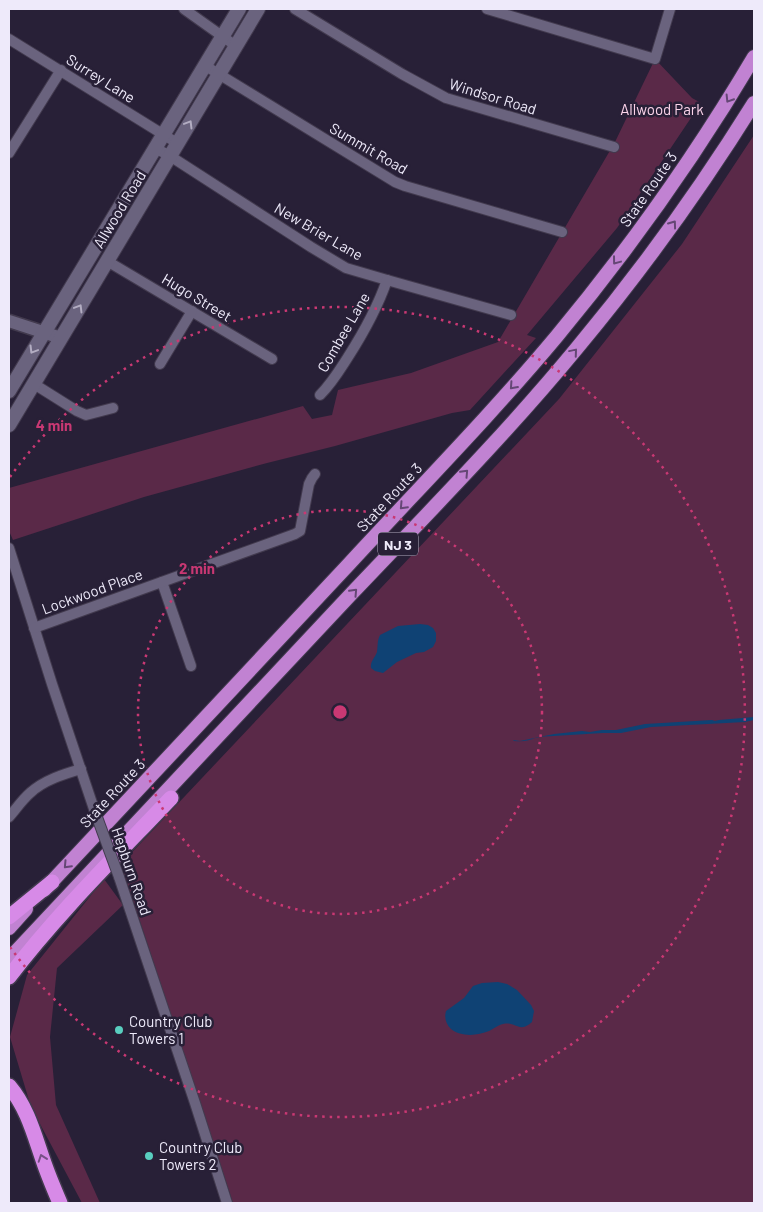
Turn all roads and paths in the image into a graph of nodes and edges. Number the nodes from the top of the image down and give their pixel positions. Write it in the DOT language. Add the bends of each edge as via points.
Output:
graph roads {
  1 [pos="184,9"];
  2 [pos="239,9"];
  3 [pos="258,9"];
  4 [pos="295,9"];
  5 [pos="486,9"];
  6 [pos="670,9"];
  7 [pos="222,36"];
  8 [pos="9,39"];
  9 [pos="236,46"];
  10 [pos="754,57"];
  11 [pos="204,65"];
  12 [pos="61,70"];
  13 [pos="218,74"];
  14 [pos="754,103"];
  15 [pos="164,134"];
  16 [pos="178,143"];
  17 [pos="614,147"];
  18 [pos="155,148"];
  19 [pos="9,153"];
  20 [pos="170,156"];
  21 [pos="562,232"];
  22 [pos="107,261"];
  23 [pos="387,280"];
  24 [pos="192,312"];
  25 [pos="512,315"];
  26 [pos="9,322"];
  27 [pos="44,332"];
  28 [pos="61,338"];
  29 [pos="272,359"];
  30 [pos="160,364"];
  31 [pos="34,384"];
  32 [pos="9,391"];
  33 [pos="320,395"];
  34 [pos="113,408"];
  35 [pos="9,425"];
  36 [pos="315,474"];
  37 [pos="9,548"];
  38 [pos="162,582"];
  39 [pos="336,610"];
  40 [pos="34,628"];
  41 [pos="192,666"];
  42 [pos="81,769"];
  43 [pos="171,798"];
  44 [pos="9,817"];
  45 [pos="52,882"];
  46 [pos="9,917"];
  47 [pos="9,928"];
  48 [pos="9,959"];
  49 [pos="9,977"];
  50 [pos="9,1086"];
  51 [pos="60,1203"];
  52 [pos="227,1203"];
  1 -- 7 [label="street"];
  2 -- 7 [label="main road, Allwood Road"];
  3 -- 9 [label="main road, Allwood Road"];
  4 -- 17 [label="street, Windsor Road" via="446,98"];
  5 -- 6 [label="street" via="654,60"];
  7 -- 9 [label="street"];
  7 -- 11 [label="main road, Allwood Road"];
  8 -- 12 [label="street, Surrey Lane"];
  9 -- 13 [label="main road, Allwood Road"];
  10 -- 45 [label="highway, State Route 3 / NJ 3, one-way" via="651,215 556,337 474,430"];
  11 -- 13 [label="street, Summit Road"];
  11 -- 15 [label="main road, Allwood Road"];
  12 -- 15 [label="street, Surrey Lane"];
  12 -- 19 [label="street"];
  16 -- 13 [label="main road, Allwood Road, one-way"];
  13 -- 21 [label="street, Summit Road" via="395,182"];
  39 -- 14 [label="highway, NJ 3, one-way" via="495,442 576,349 666,233"];
  15 -- 16 [label="street, Surrey Lane"];
  15 -- 18 [label="main road, Allwood Road"];
  16 -- 20 [label="main road, Allwood Road"];
  18 -- 20 [label="street, New Brier Lane"];
  18 -- 27 [label="main road, Allwood Road"];
  20 -- 22 [label="main road, Allwood Road"];
  20 -- 23 [label="street, New Brier Lane" via="346,268"];
  22 -- 24 [label="street, Hugo Street"];
  28 -- 22 [label="main road, Allwood Road, one-way"];
  23 -- 25 [label="street, New Brier Lane"];
  23 -- 33 [label="street, Combee Lane" via="356,345 331,385"];
  24 -- 29 [label="street, Hugo Street"];
  24 -- 30 [label="street"];
  26 -- 27 [label="street"];
  27 -- 28 [label="street"];
  27 -- 32 [label="main road, Allwood Road, one-way"];
  28 -- 31 [label="main road, Allwood Road"];
  31 -- 34 [label="street" via="86,415"];
  31 -- 35 [label="main road, Allwood Road"];
  36 -- 38 [label="street, Lockwood Place" via="309,484 300,532"];
  37 -- 40 [label="street, Hepburn Road"];
  38 -- 40 [label="street, Lockwood Place"];
  38 -- 41 [label="street"];
  39 -- 43 [label="highway" via="265,698"];
  39 -- 48 [label="highway, NJ 3"];
  40 -- 42 [label="street, Hepburn Road"];
  42 -- 44 [label="street" via="39,786"];
  42 -- 52 [label="street, Hepburn Road, bridge"];
  43 -- 49 [label="highway" via="88,885"];
  45 -- 46 [label="highway"];
  45 -- 47 [label="highway, State Route 3 / NJ 3"];
  51 -- 50 [label="highway, one-way" via="28,1119"];
}
